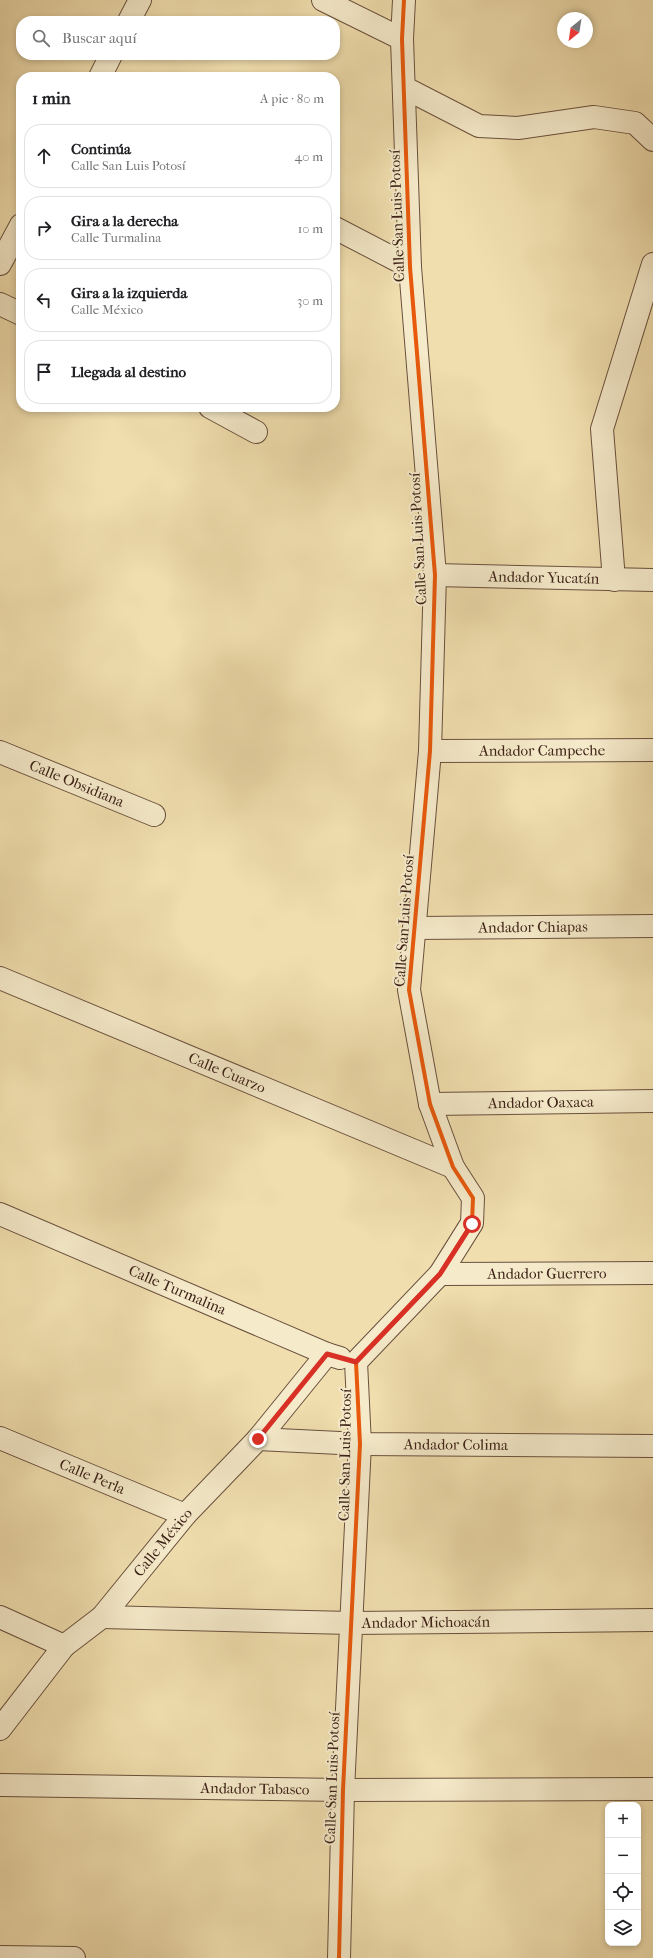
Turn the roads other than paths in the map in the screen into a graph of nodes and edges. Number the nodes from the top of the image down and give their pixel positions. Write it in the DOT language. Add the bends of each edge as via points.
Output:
graph roads {
  1 [pos="140,0"];
  2 [pos="323,0"];
  3 [pos="404,0"];
  4 [pos="132,16"];
  5 [pos="402,39"];
  6 [pos="108,60"];
  7 [pos="102,72"];
  8 [pos="405,88"];
  9 [pos="653,140"];
  10 [pos="340,231"];
  11 [pos="16,234"];
  12 [pos="0,264"];
  13 [pos="653,264"];
  14 [pos="410,267"];
  15 [pos="0,304"];
  16 [pos="16,312"];
  17 [pos="219,412"];
  18 [pos="256,432"];
  19 [pos="435,575"];
  20 [pos="614,580"];
  21 [pos="653,580"];
  22 [pos="653,750"];
  23 [pos="430,751"];
  24 [pos="0,752"];
  25 [pos="154,815"];
  26 [pos="653,926"];
  27 [pos="414,928"];
  28 [pos="0,978"];
  29 [pos="653,1100"];
  30 [pos="430,1104"];
  31 [pos="453,1167"];
  32 [pos="0,1214"];
  33 [pos="653,1273"];
  34 [pos="440,1274"];
  35 [pos="327,1354"];
  36 [pos="356,1362"];
  37 [pos="0,1438"];
  38 [pos="258,1439"];
  39 [pos="360,1444"];
  40 [pos="653,1446"];
  41 [pos="185,1515"];
  42 [pos="102,1617"];
  43 [pos="0,1618"];
  44 [pos="653,1620"];
  45 [pos="352,1623"];
  46 [pos="64,1646"];
  47 [pos="0,1729"];
  48 [pos="0,1785"];
  49 [pos="653,1789"];
  50 [pos="343,1790"];
  51 [pos="0,1957"];
  52 [pos="74,1958"];
  53 [pos="339,1958"];
  1 -- 4 [label="street"];
  2 -- 5 [label="street"];
  3 -- 5 [label="street, Calle San Luis Potosí"];
  5 -- 8 [label="street, Calle San Luis Potosí"];
  6 -- 7 [label="street"];
  8 -- 9 [label="street" via="479,126 518,128 594,118 635,123"];
  8 -- 14 [label="street, Calle San Luis Potosí"];
  10 -- 14 [label="street"];
  11 -- 12 [label="street"];
  13 -- 20 [label="street" via="602,429"];
  14 -- 19 [label="street, Calle San Luis Potosí"];
  15 -- 16 [label="street"];
  17 -- 18 [label="street"];
  19 -- 20 [label="street, Andador Yucatán"];
  19 -- 23 [label="street, Calle San Luis Potosí"];
  20 -- 21 [label="street, Andador Yucatán"];
  22 -- 23 [label="street, Andador Campeche"];
  23 -- 27 [label="street, Calle San Luis Potosí"];
  24 -- 25 [label="street, Calle Obsidiana"];
  26 -- 27 [label="street, Andador Chiapas"];
  27 -- 30 [label="street, Calle San Luis Potosí" via="409,990"];
  28 -- 31 [label="street, Calle Cuarzo"];
  29 -- 30 [label="street, Andador Oaxaca"];
  30 -- 31 [label="street, Calle San Luis Potosí"];
  31 -- 34 [label="street, Calle San Luis Potosí" via="473,1198 472,1224"];
  32 -- 35 [label="street, Calle Turmalina"];
  33 -- 34 [label="street, Andador Guerrero"];
  34 -- 36 [label="street, Calle San Luis Potosí"];
  35 -- 36 [label="street, Calle Turmalina"];
  35 -- 38 [label="street, Calle México"];
  36 -- 39 [label="street, Calle San Luis Potosí"];
  37 -- 41 [label="street, Calle Perla"];
  38 -- 39 [label="street, Andador Colima"];
  38 -- 41 [label="street, Calle México"];
  39 -- 40 [label="street, Andador Colima"];
  39 -- 45 [label="street, Calle San Luis Potosí"];
  41 -- 42 [label="street, Calle México"];
  42 -- 45 [label="street, Andador Michoacán"];
  42 -- 46 [label="street, Calle México"];
  43 -- 46 [label="street"];
  44 -- 45 [label="street, Andador Michoacán"];
  45 -- 50 [label="street, Calle San Luis Potosí"];
  46 -- 47 [label="street, Calle México"];
  48 -- 50 [label="street, Andador Tabasco"];
  49 -- 50 [label="street, Andador Tabasco"];
  50 -- 53 [label="street, Calle San Luis Potosí"];
  51 -- 52 [label="street"];
}
